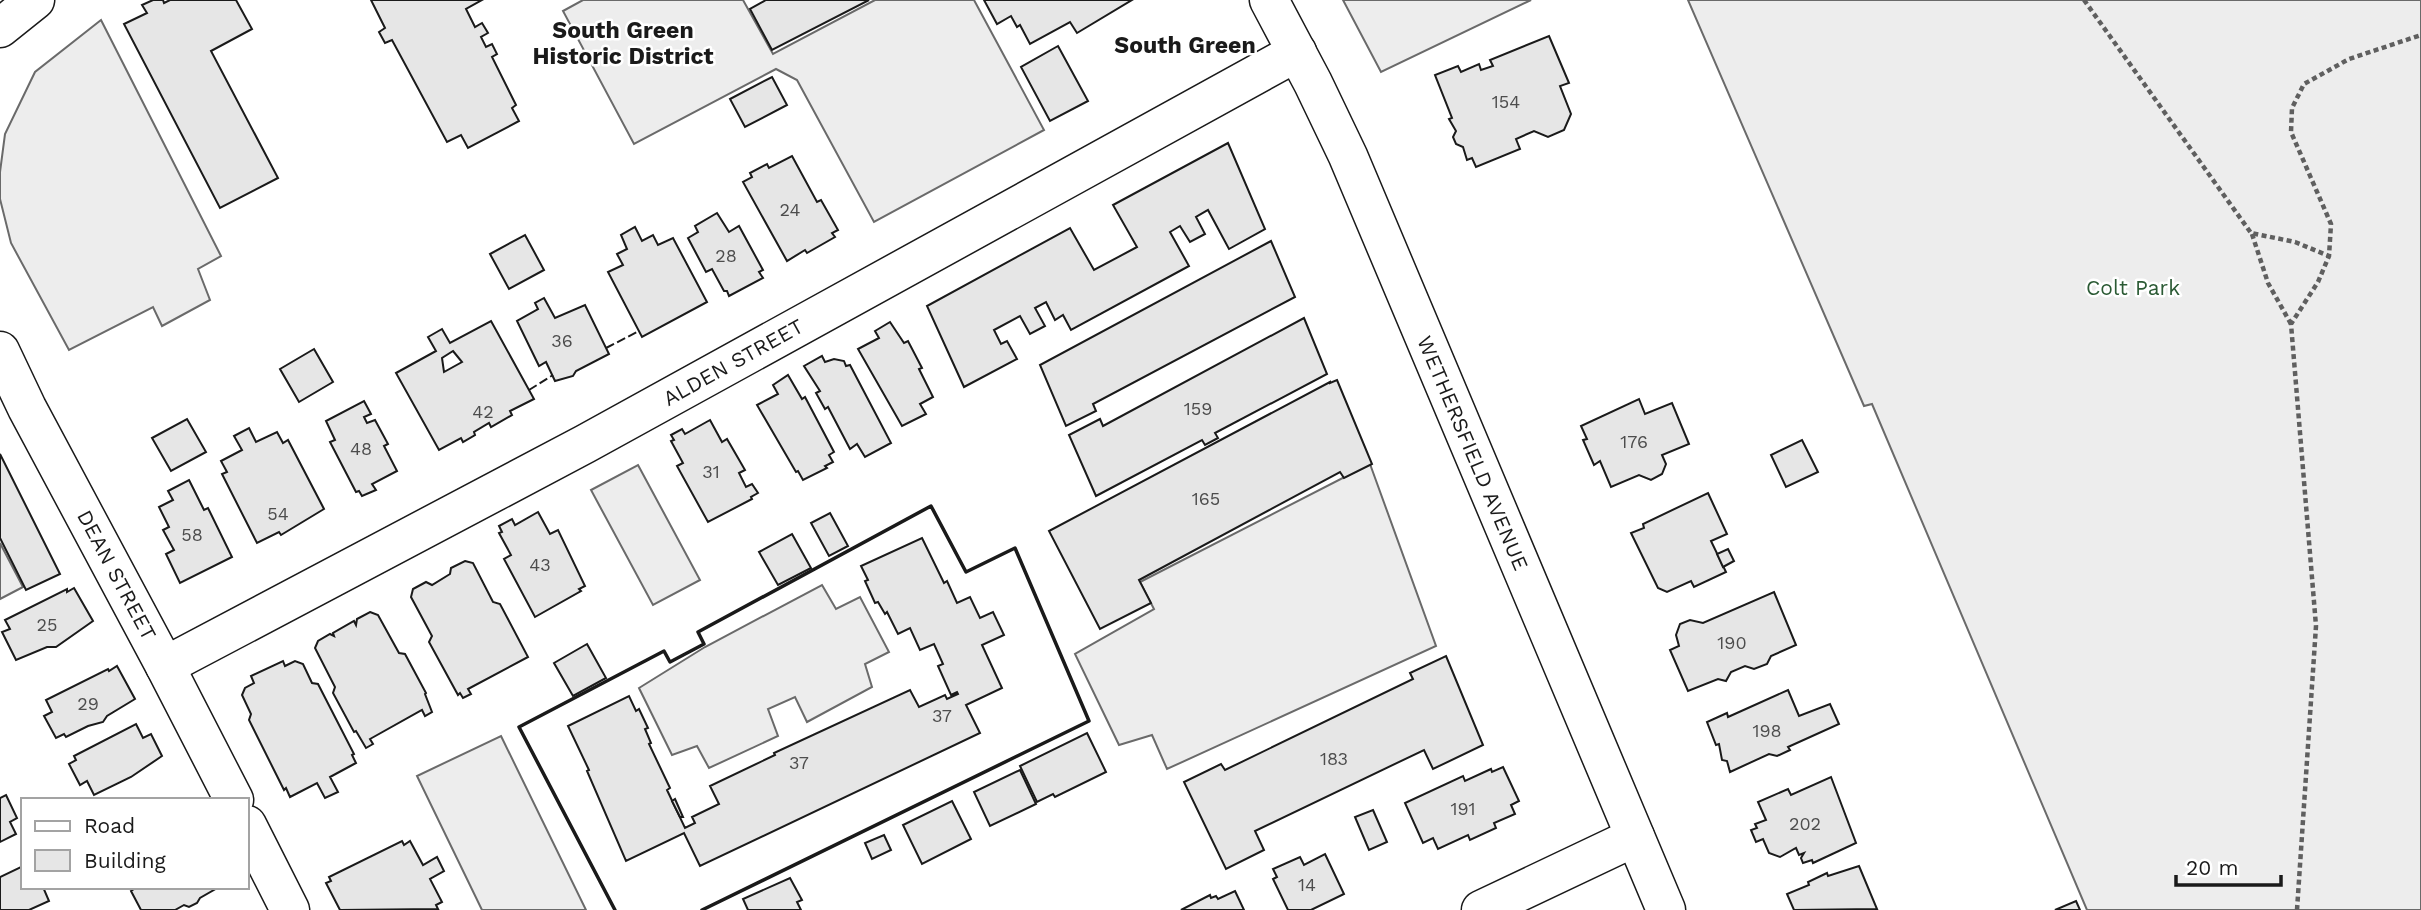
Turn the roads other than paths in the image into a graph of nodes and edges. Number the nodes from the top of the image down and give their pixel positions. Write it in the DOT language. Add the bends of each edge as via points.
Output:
graph roads {
  1 [pos="35,0"];
  2 [pos="1269,0"];
  3 [pos="0,28"];
  4 [pos="1297,52"];
  5 [pos="0,351"];
  6 [pos="165,666"];
  7 [pos="233,798"];
  8 [pos="248,827"];
  9 [pos="1636,837"];
  10 [pos="290,910"];
  11 [pos="1481,910"];
  12 [pos="1666,910"];
  1 -- 3 [label="street"];
  2 -- 4 [label="street, WETHERSFIELD AVENUE"];
  4 -- 6 [label="street, ALDEN STREET" via="573,450"];
  4 -- 9 [label="street, WETHERSFIELD AVENUE" via="1348,156"];
  5 -- 6 [label="street, DEAN STREET"];
  6 -- 7 [label="street, DEAN STREET"];
  8 -- 10 [label="street"];
  9 -- 11 [label="street"];
  9 -- 12 [label="street, WETHERSFIELD AVENUE"];
}
